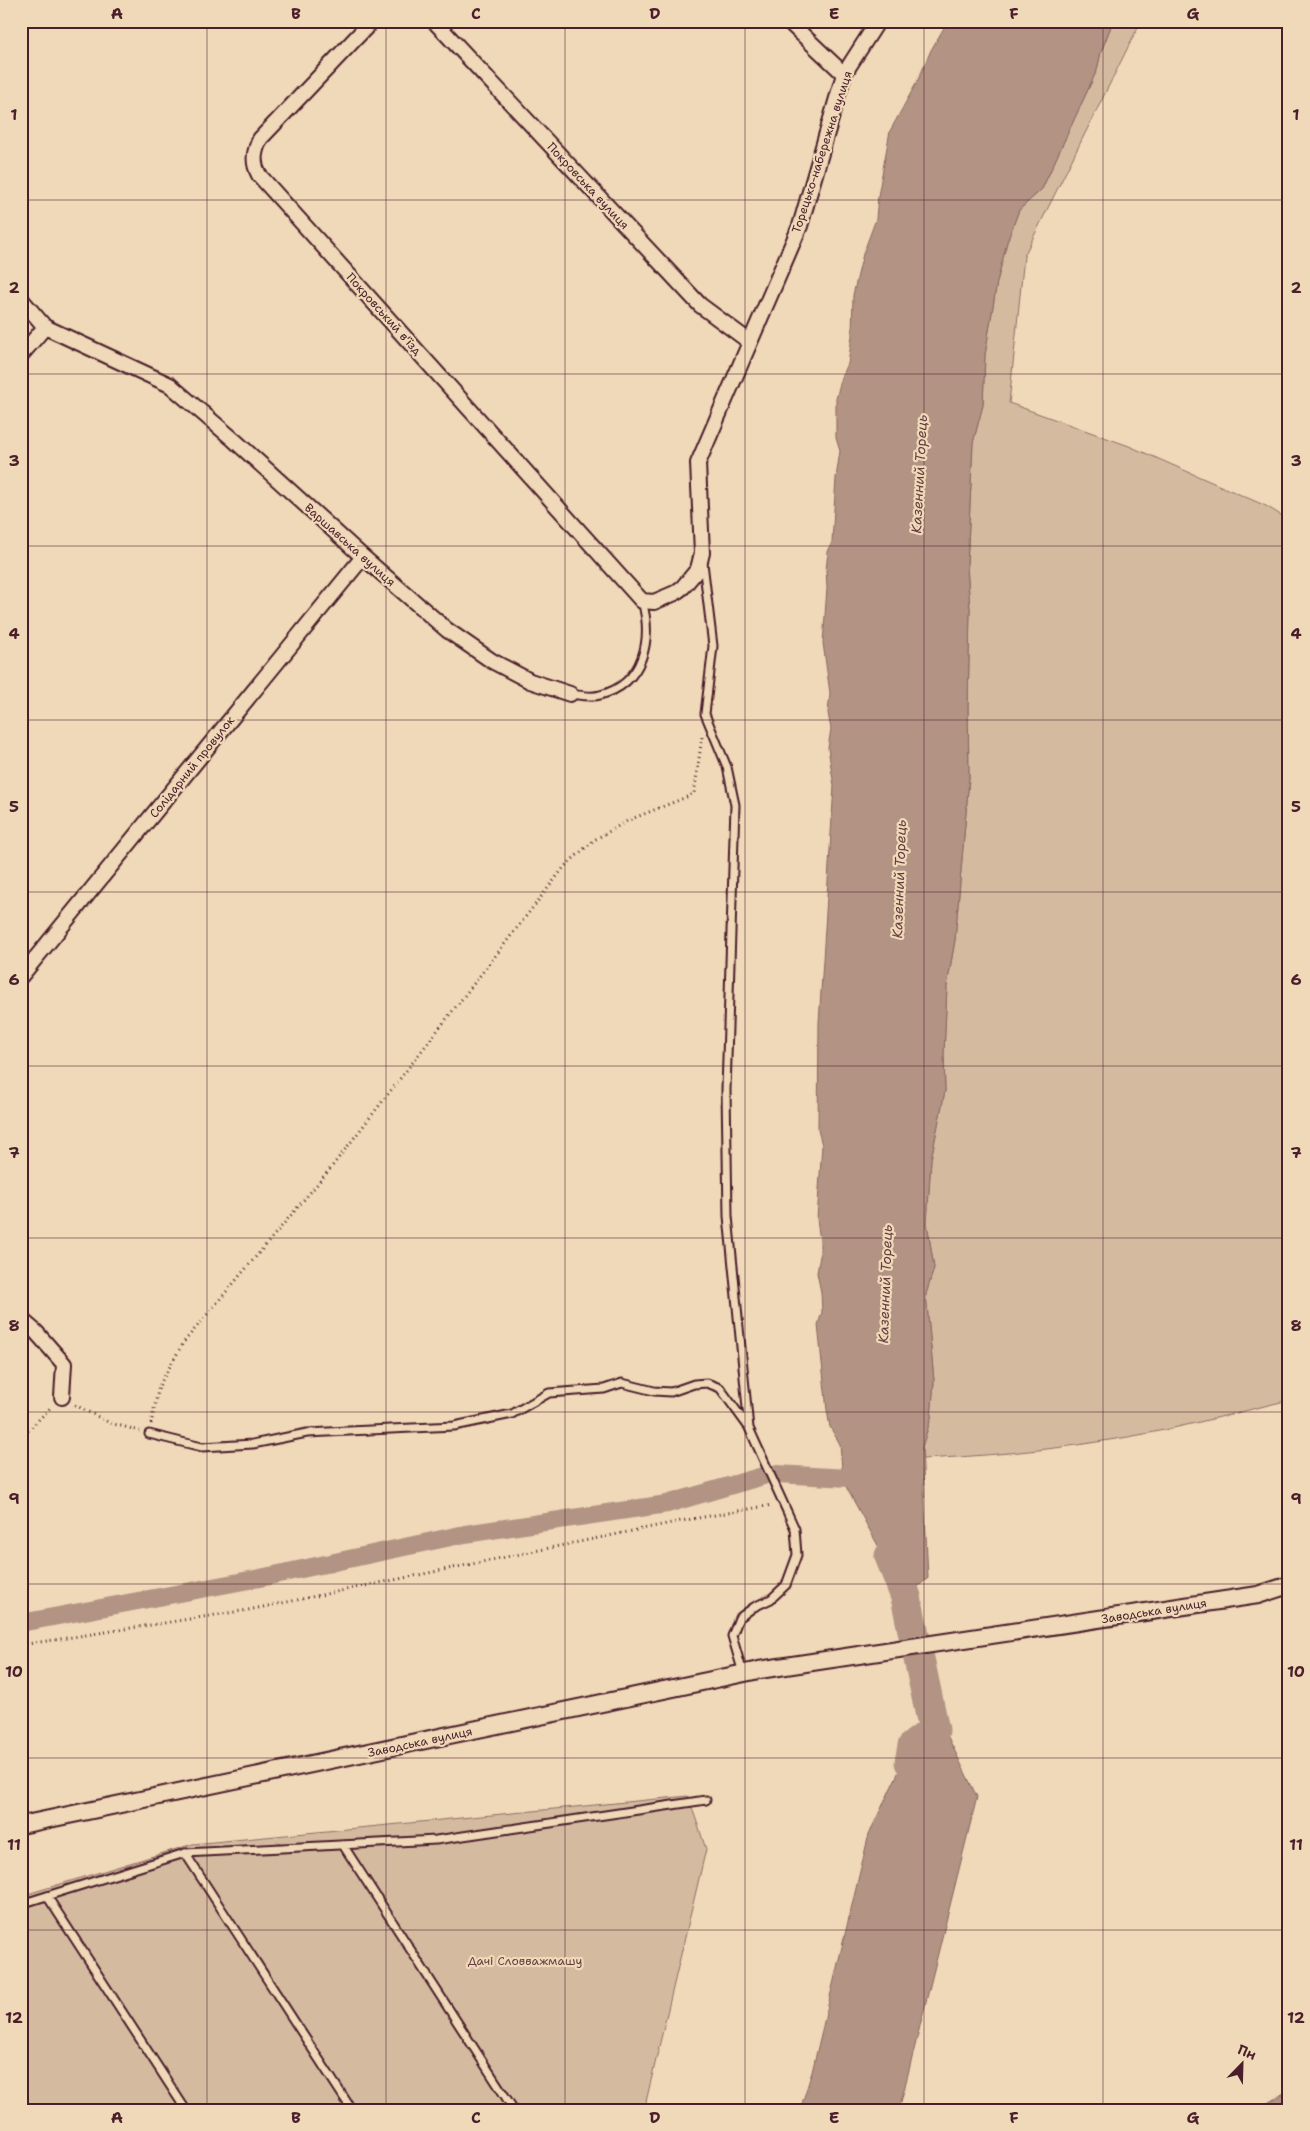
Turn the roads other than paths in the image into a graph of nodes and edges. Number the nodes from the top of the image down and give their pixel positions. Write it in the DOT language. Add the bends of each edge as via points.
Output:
graph roads {
  1 [pos="372,21"];
  2 [pos="434,21"];
  3 [pos="788,21"];
  4 [pos="878,21"];
  5 [pos="844,74"];
  6 [pos="21,299"];
  7 [pos="45,327"];
  8 [pos="750,342"];
  9 [pos="21,356"];
  10 [pos="702,553"];
  11 [pos="363,557"];
  12 [pos="642,601"];
  13 [pos="570,694"];
  14 [pos="21,976"];
  15 [pos="21,1319"];
  16 [pos="62,1397"];
  17 [pos="749,1428"];
  18 [pos="149,1434"];
  19 [pos="1289,1585"];
  20 [pos="743,1674"];
  21 [pos="706,1800"];
  22 [pos="21,1825"];
  23 [pos="343,1845"];
  24 [pos="185,1853"];
  25 [pos="47,1896"];
  26 [pos="21,1904"];
  27 [pos="186,2110"];
  28 [pos="352,2110"];
  29 [pos="514,2110"];
  1 -- 12 [label="street, Покровський в'їзд" via="260,139 254,155 256,169"];
  2 -- 8 [label="street, Покровська вулиця" via="700,305"];
  3 -- 5 [label="street"];
  4 -- 5 [label="street, Торецько-набережна вулиця"];
  5 -- 8 [label="street, Торецько-набережна вулиця" via="800,226"];
  6 -- 7 [label="street, Варшавська вулиця"];
  7 -- 9 [label="street"];
  7 -- 11 [label="street, Варшавська вулиця" via="170,385"];
  8 -- 10 [label="street, Торецько-набережна вулиця" via="698,463"];
  10 -- 12 [label="street" via="698,569 683,587 659,600"];
  10 -- 17 [label="lane" via="712,646 705,714 727,767 735,805 726,1090 728,1216"];
  11 -- 13 [label="street, Варшавська вулиця" via="447,630 492,660 530,681"];
  11 -- 14 [label="street, Солідарний провулок"];
  12 -- 13 [label="lane, Варшавська вулиця" via="647,631 645,650 635,674 600,696"];
  15 -- 16 [label="street" via="64,1364"];
  17 -- 18 [label="lane" via="720,1388 707,1383 671,1392 622,1383 604,1388 549,1393 512,1414 454,1426 308,1433 253,1444 202,1447"];
  17 -- 20 [label="lane" via="795,1529 796,1556 786,1584 771,1599 739,1618 732,1636"];
  19 -- 20 [label="street, Заводська вулиця" via="1258,1595"];
  20 -- 22 [label="street, Заводська вулиця"];
  21 -- 23 [label="lane" via="436,1840"];
  23 -- 24 [label="lane"];
  23 -- 29 [label="lane"];
  24 -- 25 [label="lane"];
  24 -- 28 [label="lane"];
  25 -- 26 [label="lane"];
  25 -- 27 [label="lane"];
}
